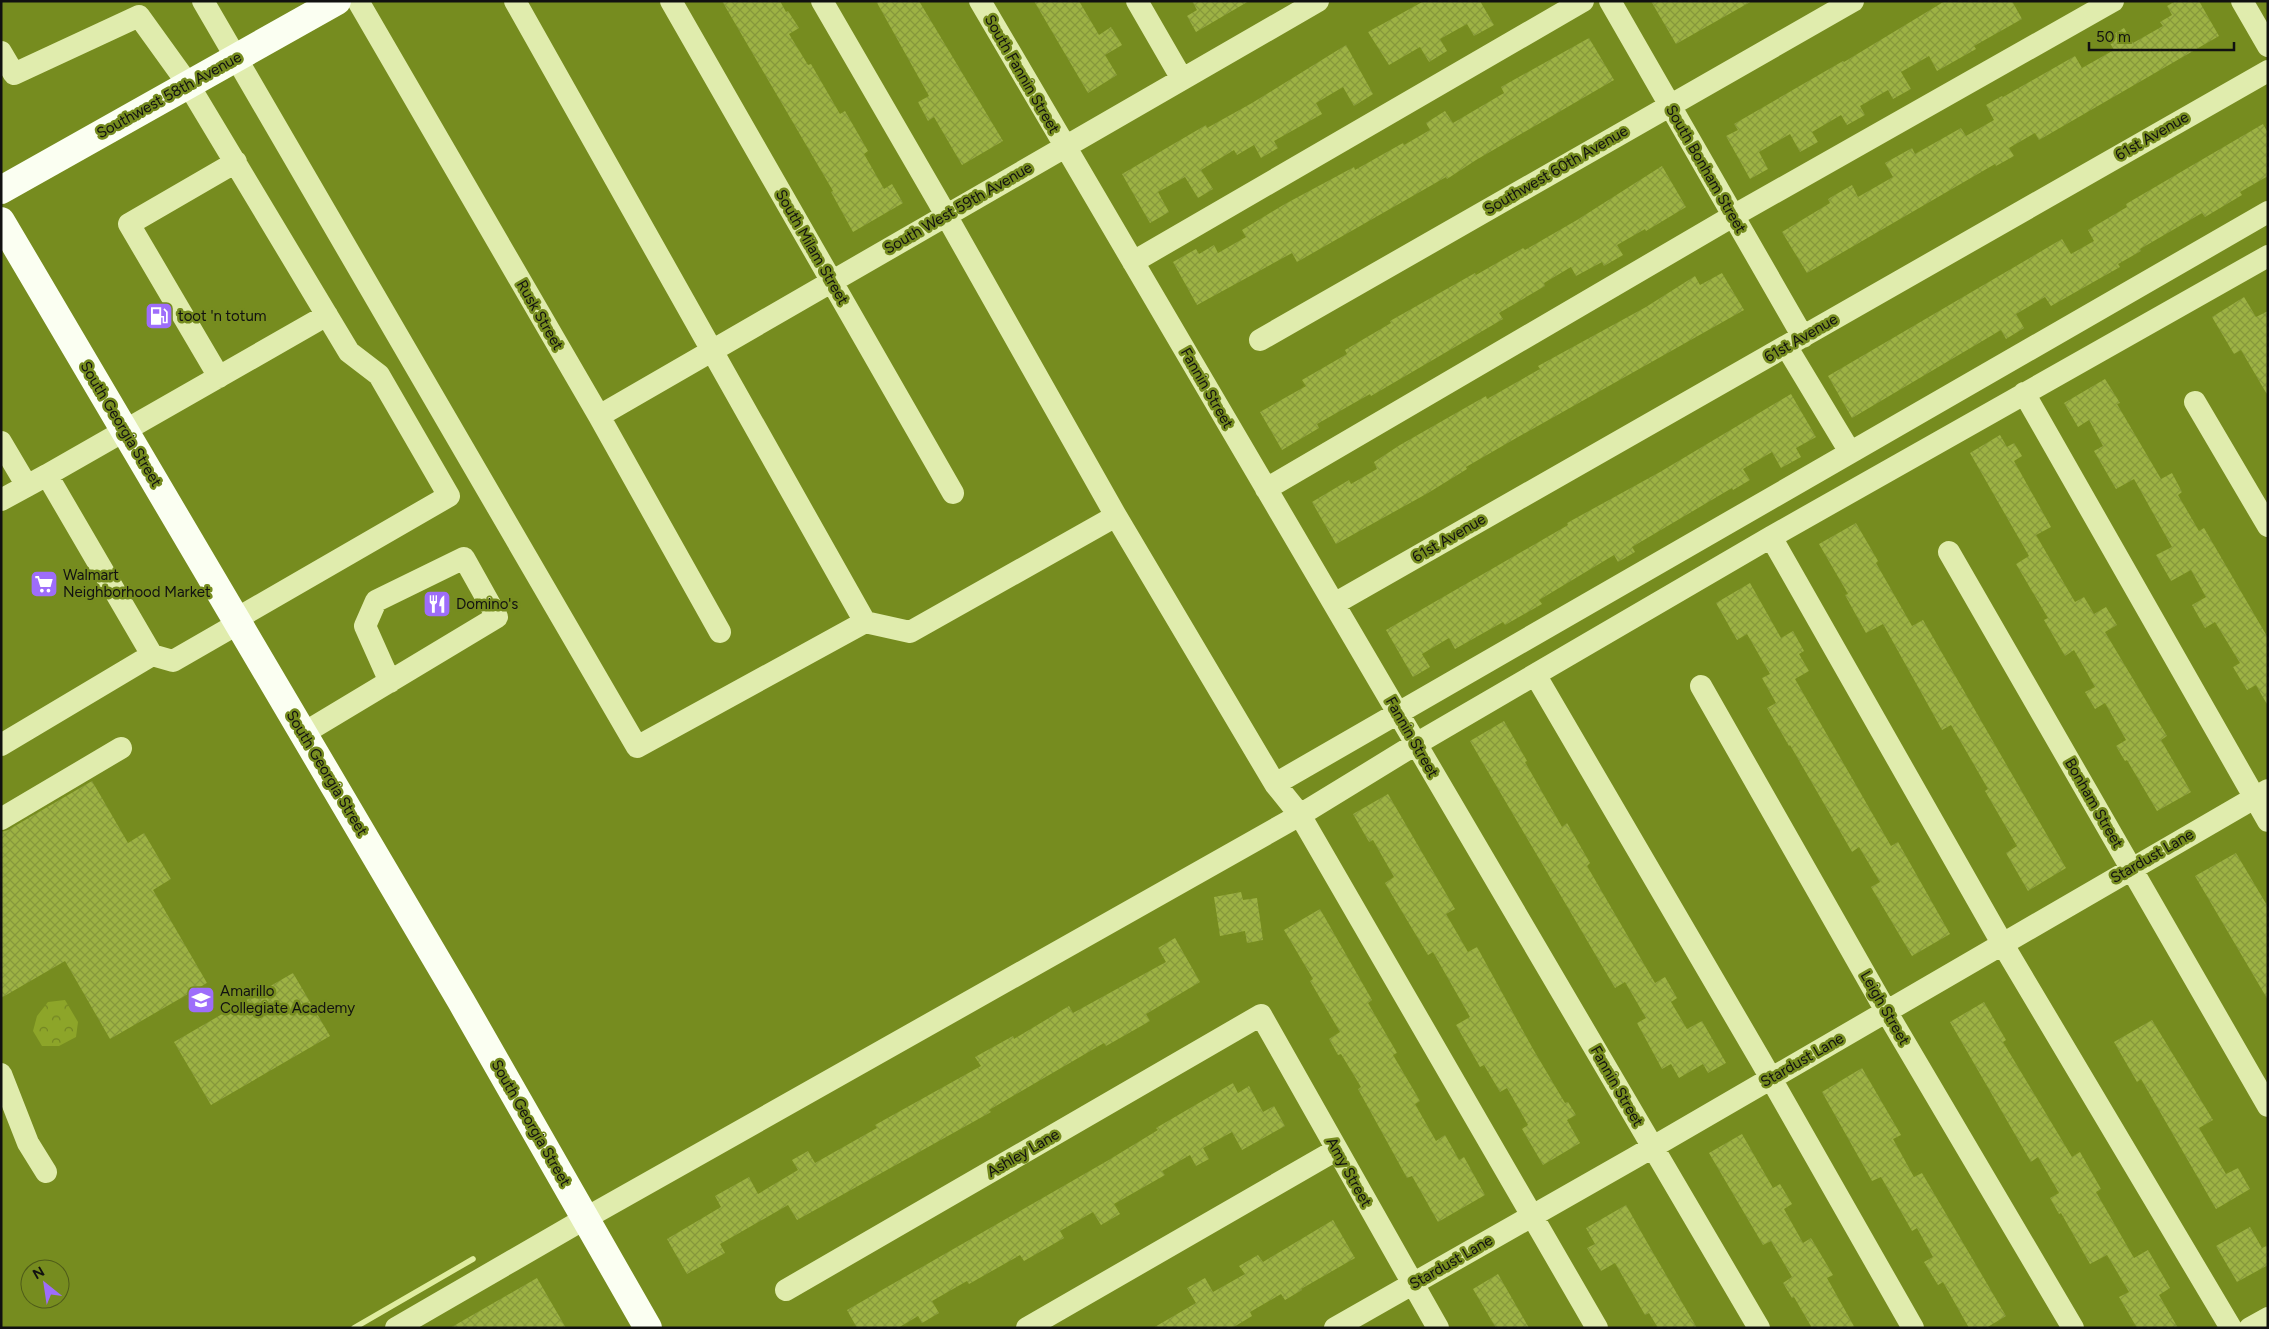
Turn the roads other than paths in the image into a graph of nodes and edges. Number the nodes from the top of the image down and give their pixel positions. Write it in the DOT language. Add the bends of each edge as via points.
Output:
graph roads {
  1 [pos="203,1"];
  2 [pos="337,1"];
  3 [pos="358,1"];
  4 [pos="515,1"];
  5 [pos="671,1"];
  6 [pos="822,1"];
  7 [pos="980,1"];
  8 [pos="1137,1"];
  9 [pos="1318,1"];
  10 [pos="1583,1"];
  11 [pos="1610,1"];
  12 [pos="1853,1"];
  13 [pos="2113,1"];
  14 [pos="2242,1"];
  15 [pos="1294,7"];
  16 [pos="136,8"];
  17 [pos="2268,46"];
  18 [pos="1,52"];
  19 [pos="236,57"];
  20 [pos="2265,78"];
  21 [pos="1182,79"];
  22 [pos="188,84"];
  23 [pos="1670,106"];
  24 [pos="1065,147"];
  25 [pos="236,162"];
  26 [pos="1,190"];
  27 [pos="2268,212"];
  28 [pos="946,215"];
  29 [pos="1733,216"];
  30 [pos="1,221"];
  31 [pos="2268,256"];
  32 [pos="1133,262"];
  33 [pos="832,281"];
  34 [pos="327,315"];
  35 [pos="1260,340"];
  36 [pos="1794,341"];
  37 [pos="712,350"];
  38 [pos="219,377"];
  39 [pos="2024,393"];
  40 [pos="2195,402"];
  41 [pos="599,416"];
  42 [pos="126,431"];
  43 [pos="1,442"];
  44 [pos="1850,452"];
  45 [pos="47,475"];
  46 [pos="26,486"];
  47 [pos="1266,489"];
  48 [pos="953,493"];
  49 [pos="1,500"];
  50 [pos="1116,516"];
  51 [pos="2268,526"];
  52 [pos="1771,537"];
  53 [pos="1949,552"];
  54 [pos="1334,604"];
  55 [pos="238,621"];
  56 [pos="865,622"];
  57 [pos="720,632"];
  58 [pos="152,655"];
  59 [pos="1536,676"];
  60 [pos="390,682"];
  61 [pos="1701,686"];
  62 [pos="1398,713"];
  63 [pos="304,734"];
  64 [pos="1416,744"];
  65 [pos="1,745"];
  66 [pos="121,748"];
  67 [pos="1275,784"];
  68 [pos="2261,794"];
  69 [pos="1300,815"];
  70 [pos="1,819"];
  71 [pos="2268,821"];
  72 [pos="2131,867"];
  73 [pos="2002,943"];
  74 [pos="1886,1011"];
  75 [pos="1261,1015"];
  76 [pos="1,1074"];
  77 [pos="1771,1078"];
  78 [pos="2268,1106"];
  79 [pos="1653,1147"];
  80 [pos="1336,1150"];
  81 [pos="46,1172"];
  82 [pos="1533,1215"];
  83 [pos="586,1218"];
  84 [pos="1412,1284"];
  85 [pos="786,1290"];
  86 [pos="2268,1318"];
  87 [pos="645,1327"];
  88 [pos="396,1328"];
  89 [pos="1027,1328"];
  90 [pos="1335,1328"];
  91 [pos="1438,1328"];
  92 [pos="1597,1328"];
  93 [pos="1759,1328"];
  94 [pos="1913,1328"];
  95 [pos="2073,1328"];
  96 [pos="2231,1328"];
  97 [pos="2250,1328"];
  1 -- 19 [label="street"];
  2 -- 19 [label="main road, Southwest 58th Avenue"];
  3 -- 41 [label="street, Rusk Street"];
  4 -- 37 [label="street"];
  5 -- 33 [label="street, South Milam Street"];
  6 -- 28 [label="street"];
  7 -- 24 [label="street, South Fannin Street"];
  8 -- 21 [label="street"];
  9 -- 15 [label="street, South West 59th Avenue"];
  10 -- 32 [label="street"];
  11 -- 23 [label="street, South Bonham Street"];
  12 -- 23 [label="street, Southwest 60th Avenue"];
  13 -- 29 [label="street"];
  14 -- 17 [label="street"];
  15 -- 21 [label="street, South West 59th Avenue"];
  16 -- 18 [label="street" via="14,74"];
  16 -- 22 [label="street"];
  19 -- 22 [label="main road, Southwest 58th Avenue"];
  19 -- 56 [label="street" via="638,747"];
  20 -- 36 [label="street, 61st Avenue"];
  21 -- 24 [label="street, South West 59th Avenue"];
  22 -- 25 [label="street"];
  22 -- 26 [label="main road, Southwest 58th Avenue"];
  23 -- 29 [label="street, South Bonham Street"];
  23 -- 35 [label="street, Southwest 60th Avenue"];
  24 -- 28 [label="street, South West 59th Avenue"];
  24 -- 32 [label="street, Fannin Street"];
  25 -- 34 [label="street"];
  25 -- 38 [label="street" via="129,224"];
  27 -- 44 [label="street"];
  28 -- 33 [label="street, South West 59th Avenue"];
  28 -- 50 [label="street"];
  29 -- 36 [label="street, South Bonham Street"];
  29 -- 47 [label="street"];
  30 -- 42 [label="main road, South Georgia Street"];
  31 -- 39 [label="street"];
  32 -- 47 [label="street, Fannin Street"];
  33 -- 37 [label="street, South West 59th Avenue"];
  33 -- 48 [label="street, South Milam Street"];
  34 -- 38 [label="street"];
  34 -- 55 [label="street" via="349,352 379,375 448,496"];
  36 -- 44 [label="street, South Bonham Street"];
  36 -- 54 [label="street, 61st Avenue"];
  37 -- 41 [label="street, South West 59th Avenue"];
  37 -- 56 [label="street"];
  38 -- 42 [label="street"];
  39 -- 52 [label="street"];
  39 -- 68 [label="street"];
  40 -- 51 [label="street"];
  41 -- 57 [label="street, Rusk Street"];
  42 -- 45 [label="street"];
  42 -- 55 [label="main road, South Georgia Street"];
  43 -- 46 [label="street"];
  44 -- 62 [label="street"];
  45 -- 46 [label="street"];
  45 -- 58 [label="street"];
  46 -- 49 [label="street"];
  47 -- 54 [label="street, Fannin Street"];
  50 -- 56 [label="street" via="910,632"];
  50 -- 67 [label="street"];
  52 -- 59 [label="street"];
  52 -- 73 [label="street"];
  53 -- 72 [label="street, Bonham Street"];
  54 -- 62 [label="street, Fannin Street"];
  55 -- 58 [label="street" via="173,661"];
  55 -- 63 [label="main road, South Georgia Street"];
  58 -- 65 [label="street"];
  59 -- 64 [label="street"];
  59 -- 77 [label="street"];
  60 -- 60 [label="street" via="497,617 464,558 376,601 365,626"];
  60 -- 63 [label="street"];
  61 -- 74 [label="street, Leigh Street"];
  62 -- 64 [label="street, Fannin Street"];
  62 -- 67 [label="street"];
  63 -- 83 [label="main road, South Georgia Street"];
  64 -- 69 [label="street"];
  64 -- 79 [label="street, Fannin Street"];
  66 -- 70 [label="street"];
  67 -- 69 [label="street"];
  68 -- 71 [label="street"];
  68 -- 72 [label="street, Stardust Lane"];
  69 -- 82 [label="street"];
  69 -- 83 [label="street"];
  72 -- 73 [label="street, Stardust Lane"];
  72 -- 78 [label="street, Bonham Street"];
  73 -- 74 [label="street, Stardust Lane"];
  73 -- 96 [label="street"];
  74 -- 77 [label="street, Stardust Lane"];
  74 -- 95 [label="street, Leigh Street"];
  75 -- 80 [label="street, Amy Street"];
  75 -- 85 [label="street, Ashley Lane"];
  76 -- 81 [label="street" via="28,1143"];
  77 -- 79 [label="street, Stardust Lane"];
  77 -- 94 [label="street"];
  79 -- 82 [label="street, Stardust Lane"];
  79 -- 93 [label="street, Fannin Street"];
  80 -- 84 [label="street, Amy Street"];
  80 -- 89 [label="street"];
  82 -- 84 [label="street, Stardust Lane"];
  82 -- 92 [label="street"];
  83 -- 87 [label="main road, South Georgia Street"];
  83 -- 88 [label="street"];
  84 -- 90 [label="street, Stardust Lane"];
  84 -- 91 [label="street, Amy Street"];
  86 -- 97 [label="street"];
}
